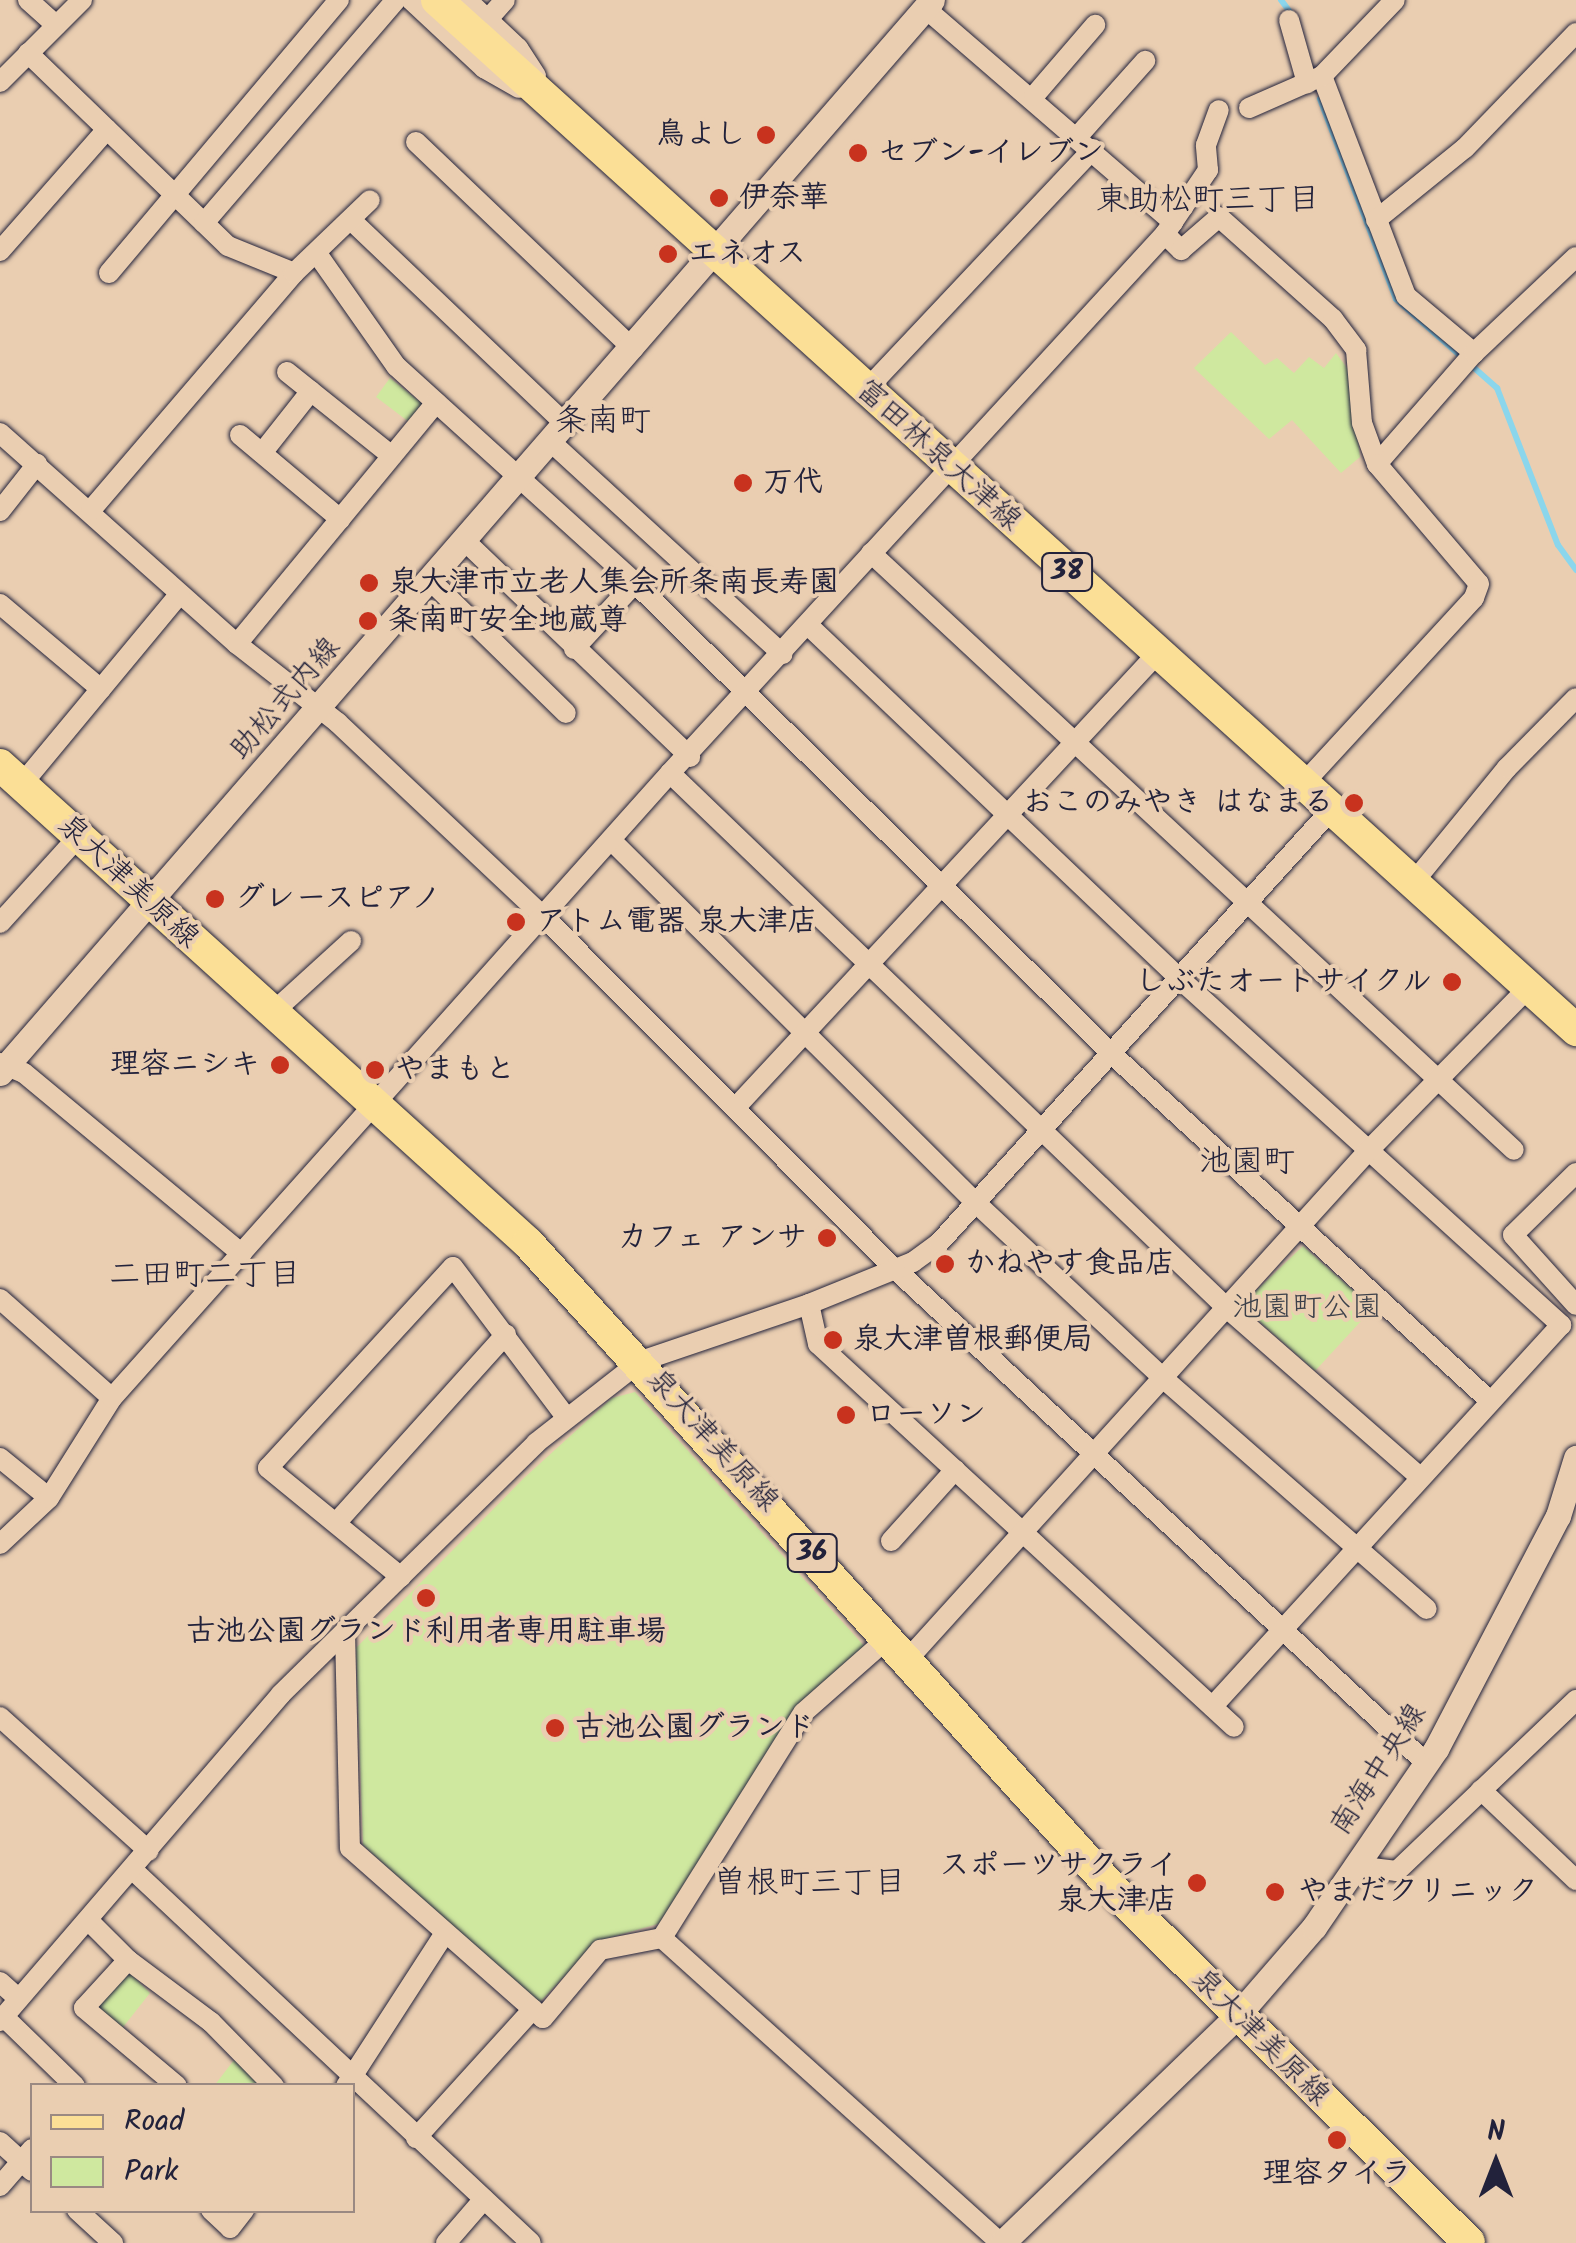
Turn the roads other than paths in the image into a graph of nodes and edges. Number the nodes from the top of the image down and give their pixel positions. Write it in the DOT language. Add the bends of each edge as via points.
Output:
graph roads {
  1 [pos="28,0"];
  2 [pos="82,0"];
  3 [pos="340,0"];
  4 [pos="396,0"];
  5 [pos="411,0"];
  6 [pos="437,0"];
  7 [pos="467,0"];
  8 [pos="505,0"];
  9 [pos="1395,0"];
  10 [pos="929,4"];
  11 [pos="488,19"];
  12 [pos="1290,20"];
  13 [pos="56,25"];
  14 [pos="1096,25"];
  15 [pos="1576,33"];
  16 [pos="28,53"];
  17 [pos="1145,61"];
  18 [pos="1314,80"];
  19 [pos="0,82"];
  20 [pos="1034,96"];
  21 [pos="1249,108"];
  22 [pos="1219,110"];
  23 [pos="560,112"];
  24 [pos="107,129"];
  25 [pos="416,142"];
  26 [pos="1086,142"];
  27 [pos="174,194"];
  28 [pos="370,200"];
  29 [pos="351,220"];
  30 [pos="1376,220"];
  31 [pos="204,223"];
  32 [pos="1169,228"];
  33 [pos="0,251"];
  34 [pos="716,254"];
  35 [pos="318,255"];
  36 [pos="1576,257"];
  37 [pos="109,273"];
  38 [pos="294,274"];
  39 [pos="633,349"];
  40 [pos="1470,357"];
  41 [pos="287,372"];
  42 [pos="866,390"];
  43 [pos="311,391"];
  44 [pos="436,402"];
  45 [pos="0,433"];
  46 [pos="558,434"];
  47 [pos="240,435"];
  48 [pos="262,453"];
  49 [pos="392,456"];
  50 [pos="37,464"];
  51 [pos="1377,464"];
  52 [pos="953,469"];
  53 [pos="520,478"];
  54 [pos="90,510"];
  55 [pos="0,511"];
  56 [pos="340,519"];
  57 [pos="465,540"];
  58 [pos="871,553"];
  59 [pos="430,580"];
  60 [pos="635,582"];
  61 [pos="180,594"];
  62 [pos="0,604"];
  63 [pos="808,625"];
  64 [pos="237,644"];
  65 [pos="574,649"];
  66 [pos="782,654"];
  67 [pos="1157,654"];
  68 [pos="101,689"];
  69 [pos="747,694"];
  70 [pos="1576,698"];
  71 [pos="320,711"];
  72 [pos="566,713"];
  73 [pos="1075,740"];
  74 [pos="690,757"];
  75 [pos="670,773"];
  76 [pos="11,774"];
  77 [pos="1302,785"];
  78 [pos="1332,809"];
  79 [pos="1008,812"];
  80 [pos="78,837"];
  81 [pos="612,841"];
  82 [pos="1412,884"];
  83 [pos="939,885"];
  84 [pos="151,904"];
  85 [pos="1247,904"];
  86 [pos="543,916"];
  87 [pos="0,923"];
  88 [pos="351,940"];
  89 [pos="866,961"];
  90 [pos="1180,978"];
  91 [pos="1528,988"];
  92 [pos="272,1013"];
  93 [pos="1576,1030"];
  94 [pos="805,1032"];
  95 [pos="1113,1055"];
  96 [pos="2,1068"];
  97 [pos="1440,1078"];
  98 [pos="373,1103"];
  99 [pos="736,1107"];
  100 [pos="1042,1130"];
  101 [pos="1514,1150"];
  102 [pos="1368,1152"];
  103 [pos="1576,1173"];
  104 [pos="976,1203"];
  105 [pos="1299,1230"];
  106 [pos="1513,1235"];
  107 [pos="242,1254"];
  108 [pos="1489,1261"];
  109 [pos="894,1268"];
  110 [pos="0,1300"];
  111 [pos="808,1304"];
  112 [pos="1576,1305"];
  113 [pos="1228,1310"];
  114 [pos="506,1334"];
  115 [pos="641,1362"];
  116 [pos="1164,1379"];
  117 [pos="112,1398"];
  118 [pos="1490,1400"];
  119 [pos="566,1417"];
  120 [pos="1093,1457"];
  121 [pos="0,1458"];
  122 [pos="1576,1458"];
  123 [pos="955,1470"];
  124 [pos="1420,1477"];
  125 [pos="49,1498"];
  126 [pos="336,1523"];
  127 [pos="1023,1532"];
  128 [pos="891,1541"];
  129 [pos="0,1544"];
  130 [pos="1354,1550"];
  131 [pos="400,1577"];
  132 [pos="1427,1609"];
  133 [pos="1285,1630"];
  134 [pos="345,1632"];
  135 [pos="898,1649"];
  136 [pos="1576,1700"];
  137 [pos="1212,1707"];
  138 [pos="0,1717"];
  139 [pos="1234,1727"];
  140 [pos="1426,1763"];
  141 [pos="1481,1790"];
  142 [pos="149,1851"];
  143 [pos="1355,1866"];
  144 [pos="133,1870"];
  145 [pos="1576,1880"];
  146 [pos="88,1920"];
  147 [pos="446,1933"];
  148 [pos="662,1938"];
  149 [pos="128,1960"];
  150 [pos="0,1982"];
  151 [pos="19,1999"];
  152 [pos="532,2009"];
  153 [pos="1236,2018"];
  154 [pos="2,2019"];
  155 [pos="348,2082"];
  156 [pos="72,2083"];
  157 [pos="173,2083"];
  158 [pos="271,2083"];
  159 [pos="355,2088"];
  160 [pos="416,2138"];
  161 [pos="0,2142"];
  162 [pos="29,2160"];
  163 [pos="0,2186"];
  164 [pos="484,2199"];
  165 [pos="80,2213"];
  166 [pos="215,2213"];
  167 [pos="242,2213"];
  168 [pos="113,2243"];
  169 [pos="446,2243"];
  170 [pos="531,2243"];
  171 [pos="1002,2243"];
  172 [pos="1469,2243"];
  1 -- 13 [label="street"];
  2 -- 13 [label="street"];
  3 -- 27 [label="street"];
  4 -- 31 [label="street"];
  5 -- 23 [label="street" via="484,68"];
  6 -- 23 [label="main road, 富田林泉大津線 / 38"];
  7 -- 11 [label="street"];
  8 -- 11 [label="street"];
  9 -- 18 [label="street"];
  10 -- 20 [label="street"];
  10 -- 34 [label="street, 助松式内線"];
  11 -- 23 [label="street" via="518,48"];
  12 -- 18 [label="street"];
  13 -- 16 [label="street"];
  14 -- 20 [label="street"];
  15 -- 30 [label="street" via="1465,148"];
  16 -- 19 [label="street"];
  16 -- 24 [label="street"];
  17 -- 26 [label="street"];
  18 -- 21 [label="street"];
  18 -- 30 [label="street"];
  20 -- 26 [label="street"];
  22 -- 32 [label="street" via="1206,145 1208,170"];
  23 -- 34 [label="main road, 富田林泉大津線 / 38"];
  24 -- 27 [label="street"];
  24 -- 33 [label="street"];
  25 -- 39 [label="street"];
  26 -- 32 [label="street"];
  26 -- 42 [label="street"];
  27 -- 31 [label="street"];
  27 -- 37 [label="street"];
  28 -- 29 [label="street"];
  29 -- 35 [label="street"];
  29 -- 46 [label="street"];
  30 -- 40 [label="street" via="1406,296"];
  31 -- 38 [label="street" via="228,246"];
  32 -- 51 [label="street" via="1181,250 1219,217 1333,319 1356,350 1362,423"];
  32 -- 52 [label="street"];
  34 -- 39 [label="street, 助松式内線"];
  34 -- 42 [label="main road, 富田林泉大津線 / 38"];
  35 -- 38 [label="street"];
  35 -- 44 [label="street" via="396,366"];
  36 -- 40 [label="street"];
  38 -- 54 [label="street"];
  39 -- 46 [label="street, 助松式内線"];
  40 -- 51 [label="street"];
  41 -- 43 [label="street"];
  42 -- 52 [label="main road, 富田林泉大津線 / 38"];
  43 -- 48 [label="street"];
  43 -- 49 [label="street"];
  44 -- 49 [label="street"];
  44 -- 53 [label="street"];
  45 -- 50 [label="street"];
  46 -- 53 [label="street, 助松式内線"];
  46 -- 66 [label="street"];
  47 -- 48 [label="street"];
  48 -- 56 [label="street"];
  49 -- 56 [label="street"];
  50 -- 54 [label="street"];
  50 -- 55 [label="street"];
  51 -- 77 [label="street" via="1480,584"];
  52 -- 58 [label="street"];
  52 -- 67 [label="main road, 富田林泉大津線 / 38"];
  53 -- 57 [label="street, 助松式内線"];
  53 -- 60 [label="street"];
  54 -- 61 [label="street"];
  56 -- 64 [label="street"];
  57 -- 59 [label="street, 助松式内線"];
  57 -- 65 [label="street"];
  58 -- 63 [label="street"];
  58 -- 73 [label="street"];
  59 -- 71 [label="street, 助松式内線"];
  59 -- 72 [label="street"];
  60 -- 65 [label="street"];
  60 -- 69 [label="street"];
  61 -- 64 [label="street"];
  61 -- 68 [label="street"];
  62 -- 68 [label="street"];
  63 -- 66 [label="street"];
  63 -- 79 [label="street"];
  64 -- 71 [label="street"];
  65 -- 74 [label="street"];
  66 -- 69 [label="street"];
  67 -- 73 [label="street"];
  67 -- 77 [label="main road, 富田林泉大津線 / 38"];
  68 -- 76 [label="street"];
  69 -- 74 [label="street"];
  69 -- 83 [label="street"];
  70 -- 82 [label="street" via="1507,768"];
  71 -- 84 [label="street, 助松式内線"];
  71 -- 86 [label="street"];
  73 -- 79 [label="street"];
  73 -- 85 [label="street"];
  74 -- 75 [label="street"];
  75 -- 81 [label="street"];
  75 -- 89 [label="street"];
  76 -- 80 [label="main road, 泉大津美原線 / 36"];
  77 -- 78 [label="main road, 富田林泉大津線 / 38"];
  78 -- 82 [label="main road, 富田林泉大津線 / 38"];
  78 -- 85 [label="street"];
  79 -- 83 [label="street"];
  79 -- 90 [label="street"];
  80 -- 84 [label="main road, 泉大津美原線 / 36"];
  80 -- 87 [label="street"];
  81 -- 86 [label="street"];
  81 -- 94 [label="street"];
  82 -- 91 [label="main road, 富田林泉大津線 / 38"];
  83 -- 89 [label="street"];
  83 -- 95 [label="street"];
  84 -- 92 [label="main road, 泉大津美原線 / 36"];
  84 -- 96 [label="street, 助松式内線"];
  85 -- 90 [label="street"];
  85 -- 97 [label="street"];
  86 -- 98 [label="street"];
  86 -- 99 [label="street"];
  88 -- 92 [label="street"];
  89 -- 94 [label="street"];
  89 -- 100 [label="street"];
  90 -- 95 [label="street"];
  90 -- 102 [label="street"];
  91 -- 93 [label="main road, 富田林泉大津線 / 38"];
  91 -- 97 [label="street"];
  92 -- 98 [label="main road, 泉大津美原線 / 36"];
  94 -- 99 [label="street"];
  94 -- 104 [label="street"];
  95 -- 100 [label="street"];
  95 -- 105 [label="street"];
  96 -- 107 [label="street" via="24,1072 181,1210"];
  97 -- 101 [label="street"];
  97 -- 102 [label="street"];
  98 -- 107 [label="street"];
  98 -- 115 [label="main road, 泉大津美原線 / 36" via="528,1243"];
  99 -- 109 [label="street"];
  100 -- 104 [label="street"];
  100 -- 113 [label="street"];
  102 -- 105 [label="street"];
  102 -- 108 [label="street"];
  103 -- 106 [label="street"];
  104 -- 109 [label="street" via="940,1244"];
  104 -- 116 [label="street"];
  105 -- 113 [label="street"];
  105 -- 118 [label="street"];
  106 -- 108 [label="street"];
  106 -- 112 [label="street"];
  107 -- 117 [label="street"];
  108 -- 118 [label="street" via="1561,1325"];
  109 -- 111 [label="street"];
  109 -- 120 [label="street"];
  110 -- 117 [label="street"];
  111 -- 115 [label="street"];
  111 -- 123 [label="street" via="818,1344"];
  113 -- 116 [label="street"];
  113 -- 124 [label="street"];
  114 -- 119 [label="street"];
  114 -- 126 [label="street"];
  114 -- 126 [label="street" via="453,1267 268,1468"];
  115 -- 119 [label="street"];
  115 -- 135 [label="main road, 泉大津美原線 / 36"];
  116 -- 120 [label="street"];
  116 -- 130 [label="street"];
  117 -- 125 [label="street"];
  118 -- 124 [label="street"];
  119 -- 131 [label="street"];
  120 -- 127 [label="street"];
  120 -- 133 [label="street"];
  121 -- 125 [label="street"];
  122 -- 140 [label="street, 南海中央線" via="1558,1516"];
  123 -- 127 [label="street"];
  123 -- 128 [label="street"];
  124 -- 130 [label="street"];
  125 -- 129 [label="street"];
  126 -- 131 [label="street"];
  127 -- 135 [label="street"];
  127 -- 137 [label="street"];
  130 -- 132 [label="street"];
  130 -- 133 [label="street"];
  131 -- 134 [label="street"];
  133 -- 137 [label="street"];
  133 -- 140 [label="street"];
  134 -- 142 [label="street" via="280,1694"];
  134 -- 147 [label="street" via="350,1848"];
  135 -- 148 [label="street" via="803,1713"];
  135 -- 153 [label="main road, 泉大津美原線 / 36"];
  136 -- 141 [label="street"];
  137 -- 139 [label="street"];
  138 -- 142 [label="street"];
  140 -- 143 [label="street, 南海中央線"];
  141 -- 143 [label="street" via="1396,1871"];
  141 -- 145 [label="street"];
  142 -- 144 [label="street"];
  143 -- 153 [label="street, 南海中央線" via="1314,1927"];
  144 -- 146 [label="street"];
  144 -- 155 [label="street"];
  146 -- 149 [label="street"];
  146 -- 151 [label="street"];
  147 -- 152 [label="street"];
  147 -- 155 [label="street"];
  148 -- 152 [label="street" via="600,1950 542,2018"];
  148 -- 171 [label="street"];
  149 -- 157 [label="street" via="84,2008"];
  149 -- 158 [label="street" via="211,2022"];
  150 -- 151 [label="street"];
  151 -- 154 [label="street"];
  152 -- 160 [label="street"];
  153 -- 171 [label="street, 南海中央線"];
  153 -- 172 [label="main road, 泉大津美原線 / 36"];
  154 -- 156 [label="street"];
  159 -- 160 [label="street"];
  160 -- 164 [label="street"];
  161 -- 162 [label="street"];
  162 -- 163 [label="street"];
  164 -- 169 [label="street"];
  164 -- 170 [label="street"];
  165 -- 168 [label="street"];
  166 -- 167 [label="street" via="230,2228"];
}
